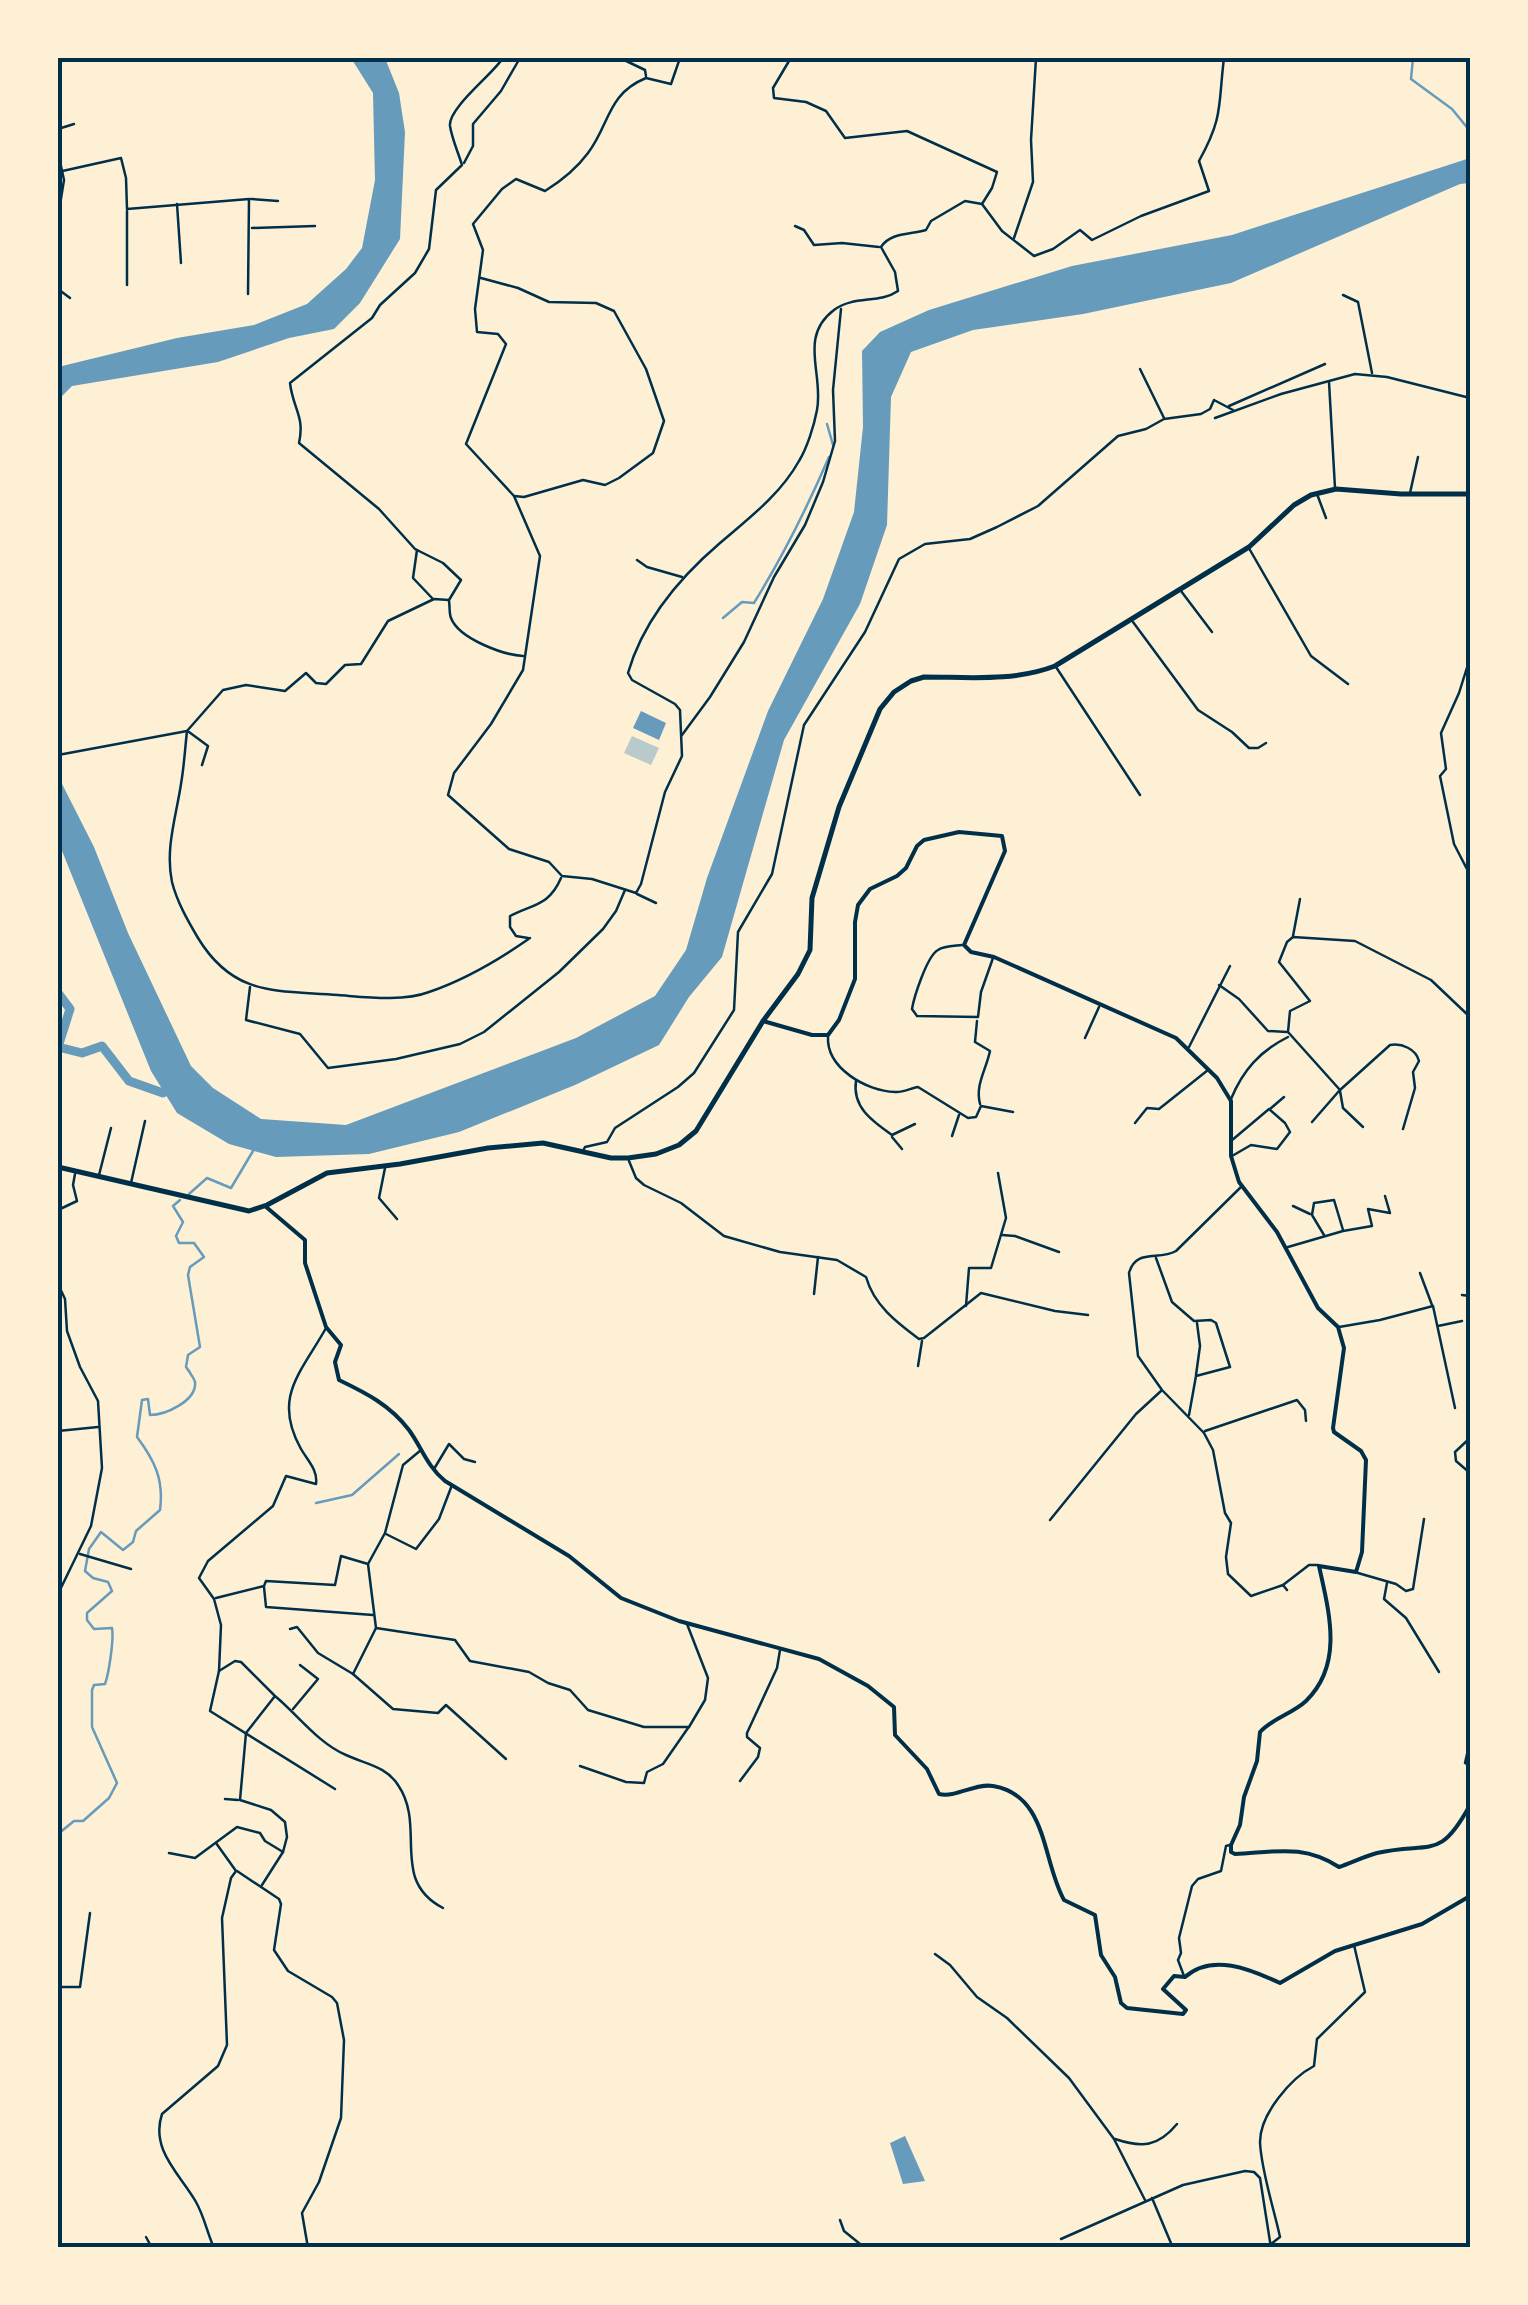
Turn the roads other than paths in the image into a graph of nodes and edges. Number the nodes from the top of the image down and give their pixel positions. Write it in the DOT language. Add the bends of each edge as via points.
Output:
graph roads {
  1 [pos="502,58"];
  2 [pos="520,58"];
  3 [pos="620,58"];
  4 [pos="680,58"];
  5 [pos="786,58"];
  6 [pos="1036,58"];
  7 [pos="1224,58"];
  8 [pos="646,78"];
  9 [pos="74,124"];
  10 [pos="58,129"];
  11 [pos="58,152"];
  12 [pos="462,165"];
  13 [pos="59,171"];
  14 [pos="558,189"];
  15 [pos="545,191"];
  16 [pos="249,200"];
  17 [pos="278,202"];
  18 [pos="177,203"];
  19 [pos="982,204"];
  20 [pos="127,209"];
  21 [pos="58,216"];
  22 [pos="315,226"];
  23 [pos="795,226"];
  24 [pos="251,228"];
  25 [pos="1014,240"];
  26 [pos="880,247"];
  27 [pos="181,263"];
  28 [pos="480,277"];
  29 [pos="127,285"];
  30 [pos="58,289"];
  31 [pos="248,294"];
  32 [pos="1343,294"];
  33 [pos="70,298"];
  34 [pos="841,306"];
  35 [pos="1325,364"];
  36 [pos="1140,370"];
  37 [pos="1373,376"];
  38 [pos="1329,380"];
  39 [pos="1470,398"];
  40 [pos="1228,407"];
  41 [pos="1234,410"];
  42 [pos="1214,418"];
  43 [pos="1164,419"];
  44 [pos="1418,457"];
  45 [pos="1336,489"];
  46 [pos="1316,493"];
  47 [pos="1410,494"];
  48 [pos="1470,494"];
  49 [pos="514,496"];
  50 [pos="1326,518"];
  51 [pos="1249,547"];
  52 [pos="417,550"];
  53 [pos="637,560"];
  54 [pos="683,578"];
  55 [pos="1180,590"];
  56 [pos="433,600"];
  57 [pos="449,600"];
  58 [pos="1132,620"];
  59 [pos="1212,632"];
  60 [pos="524,656"];
  61 [pos="1470,658"];
  62 [pos="1055,666"];
  63 [pos="1348,684"];
  64 [pos="188,731"];
  65 [pos="681,736"];
  66 [pos="1266,743"];
  67 [pos="58,756"];
  68 [pos="202,766"];
  69 [pos="1140,795"];
  70 [pos="1470,875"];
  71 [pos="562,876"];
  72 [pos="625,889"];
  73 [pos="636,893"];
  74 [pos="1300,900"];
  75 [pos="656,903"];
  76 [pos="1293,937"];
  77 [pos="964,945"];
  78 [pos="994,957"];
  79 [pos="1230,966"];
  80 [pos="250,986"];
  81 [pos="1219,986"];
  82 [pos="1100,1005"];
  83 [pos="978,1017"];
  84 [pos="1470,1017"];
  85 [pos="763,1021"];
  86 [pos="828,1034"];
  87 [pos="1289,1034"];
  88 [pos="1086,1038"];
  89 [pos="1188,1048"];
  90 [pos="1209,1069"];
  91 [pos="856,1079"];
  92 [pos="1340,1090"];
  93 [pos="1284,1097"];
  94 [pos="1231,1100"];
  95 [pos="981,1106"];
  96 [pos="1268,1110"];
  97 [pos="1013,1112"];
  98 [pos="959,1114"];
  99 [pos="145,1121"];
  100 [pos="1312,1122"];
  101 [pos="1135,1123"];
  102 [pos="915,1124"];
  103 [pos="1363,1127"];
  104 [pos="111,1128"];
  105 [pos="1404,1129"];
  106 [pos="892,1136"];
  107 [pos="952,1136"];
  108 [pos="1230,1142"];
  109 [pos="902,1150"];
  110 [pos="582,1152"];
  111 [pos="1231,1156"];
  112 [pos="628,1158"];
  113 [pos="385,1166"];
  114 [pos="58,1168"];
  115 [pos="76,1173"];
  116 [pos="998,1173"];
  117 [pos="98,1178"];
  118 [pos="130,1185"];
  119 [pos="1242,1186"];
  120 [pos="1385,1196"];
  121 [pos="265,1206"];
  122 [pos="1293,1206"];
  123 [pos="58,1210"];
  124 [pos="1312,1214"];
  125 [pos="397,1219"];
  126 [pos="1343,1231"];
  127 [pos="1000,1234"];
  128 [pos="1324,1236"];
  129 [pos="1287,1248"];
  130 [pos="1059,1252"];
  131 [pos="818,1256"];
  132 [pos="1156,1256"];
  133 [pos="1420,1272"];
  134 [pos="58,1286"];
  135 [pos="814,1294"];
  136 [pos="1462,1295"];
  137 [pos="1470,1296"];
  138 [pos="1432,1306"];
  139 [pos="966,1307"];
  140 [pos="1088,1315"];
  141 [pos="64,1316"];
  142 [pos="58,1317"];
  143 [pos="1462,1321"];
  144 [pos="1197,1322"];
  145 [pos="1338,1326"];
  146 [pos="326,1327"];
  147 [pos="1437,1327"];
  148 [pos="922,1339"];
  149 [pos="918,1366"];
  150 [pos="1196,1376"];
  151 [pos="1162,1390"];
  152 [pos="1455,1408"];
  153 [pos="1189,1417"];
  154 [pos="1306,1422"];
  155 [pos="100,1428"];
  156 [pos="58,1431"];
  157 [pos="1203,1432"];
  158 [pos="1470,1438"];
  159 [pos="420,1450"];
  160 [pos="474,1462"];
  161 [pos="433,1470"];
  162 [pos="1470,1474"];
  163 [pos="452,1485"];
  164 [pos="1424,1519"];
  165 [pos="1050,1520"];
  166 [pos="385,1533"];
  167 [pos="82,1554"];
  168 [pos="368,1564"];
  169 [pos="1319,1566"];
  170 [pos="131,1568"];
  171 [pos="1356,1572"];
  172 [pos="1388,1582"];
  173 [pos="1282,1585"];
  174 [pos="264,1586"];
  175 [pos="1287,1590"];
  176 [pos="58,1594"];
  177 [pos="214,1599"];
  178 [pos="373,1615"];
  179 [pos="688,1624"];
  180 [pos="376,1628"];
  181 [pos="290,1629"];
  182 [pos="781,1648"];
  183 [pos="300,1665"];
  184 [pos="219,1671"];
  185 [pos="1439,1672"];
  186 [pos="352,1674"];
  187 [pos="275,1696"];
  188 [pos="292,1710"];
  189 [pos="689,1727"];
  190 [pos="246,1733"];
  191 [pos="1470,1741"];
  192 [pos="506,1759"];
  193 [pos="580,1766"];
  194 [pos="1470,1766"];
  195 [pos="740,1781"];
  196 [pos="335,1789"];
  197 [pos="225,1798"];
  198 [pos="240,1800"];
  199 [pos="1470,1805"];
  200 [pos="216,1843"];
  201 [pos="1230,1845"];
  202 [pos="283,1852"];
  203 [pos="168,1853"];
  204 [pos="236,1870"];
  205 [pos="261,1886"];
  206 [pos="1470,1896"];
  207 [pos="443,1908"];
  208 [pos="90,1913"];
  209 [pos="1354,1944"];
  210 [pos="936,1954"];
  211 [pos="1185,1977"];
  212 [pos="58,1987"];
  213 [pos="1176,2124"];
  214 [pos="1114,2139"];
  215 [pos="1152,2196"];
  216 [pos="1145,2200"];
  217 [pos="840,2220"];
  218 [pos="146,2238"];
  219 [pos="1060,2238"];
  220 [pos="1271,2246"];
  221 [pos="152,2248"];
  222 [pos="214,2248"];
  223 [pos="308,2248"];
  224 [pos="865,2248"];
  225 [pos="1173,2248"];
  1 -- 12 [label="street" via="451,114"];
  2 -- 12 [label="street" via="473,124 473,146"];
  3 -- 8 [label="street" via="645,70"];
  4 -- 8 [label="street" via="670,84"];
  5 -- 19 [label="street" via="774,98 826,111 845,138 907,131 997,172"];
  6 -- 25 [label="street" via="1033,182"];
  7 -- 25 [label="street" via="1219,119 1199,161 1209,190 1092,240 1080,230 1034,256"];
  8 -- 15 [label="street" via="618,98 587,155"];
  9 -- 10 [label="street"];
  11 -- 13 [label="street"];
  12 -- 52 [label="street" via="436,190 429,249 414,273 372,318 290,383 303,425 298,443 379,508"];
  13 -- 20 [label="street" via="121,158"];
  13 -- 21 [label="street" via="64,180"];
  14 -- 15 [label="street"];
  15 -- 28 [label="street" via="516,178 472,224 483,250"];
  16 -- 17 [label="street"];
  16 -- 18 [label="street"];
  16 -- 24 [label="street"];
  18 -- 20 [label="street"];
  18 -- 27 [label="street"];
  19 -- 25 [label="street"];
  19 -- 26 [label="street" via="965,202 926,230"];
  20 -- 29 [label="street"];
  22 -- 24 [label="street"];
  23 -- 26 [label="street" via="814,245"];
  24 -- 31 [label="street"];
  26 -- 34 [label="street" via="898,291"];
  28 -- 49 [label="street" via="477,332 498,334 506,344 466,444"];
  28 -- 49 [label="street" via="549,302 614,311 646,369 664,421 653,454 619,478"];
  30 -- 33 [label="street"];
  32 -- 37 [label="street" via="1358,302"];
  34 -- 54 [label="street" via="826,318 812,346 817,410 802,458 753,518"];
  34 -- 65 [label="street" via="835,441 823,482 736,656"];
  35 -- 40 [label="street"];
  36 -- 43 [label="street"];
  37 -- 38 [label="street"];
  37 -- 39 [label="street"];
  38 -- 41 [label="street"];
  38 -- 45 [label="street"];
  40 -- 41 [label="street"];
  40 -- 43 [label="street" via="1214,400 1201,414"];
  41 -- 42 [label="street"];
  43 -- 110 [label="street" via="1118,436 1038,506 970,539 926,544 898,560 865,632 804,725 772,874 738,932 734,1010 694,1073 615,1128 607,1142"];
  44 -- 47 [label="street"];
  45 -- 46 [label="main road"];
  45 -- 47 [label="main road"];
  46 -- 50 [label="street"];
  46 -- 51 [label="main road"];
  47 -- 48 [label="main road"];
  49 -- 60 [label="street" via="540,556"];
  51 -- 55 [label="main road"];
  51 -- 63 [label="street" via="1311,656"];
  52 -- 56 [label="street" via="413,578"];
  52 -- 57 [label="street" via="461,580"];
  53 -- 54 [label="street"];
  54 -- 65 [label="street" via="644,634 628,674 680,710"];
  55 -- 58 [label="main road"];
  55 -- 59 [label="street"];
  56 -- 57 [label="street"];
  56 -- 64 [label="street" via="388,621 360,664 345,665 326,684 306,673 285,691 246,684 223,690"];
  57 -- 60 [label="street" via="461,631 506,655"];
  58 -- 62 [label="main road"];
  58 -- 66 [label="street" via="1198,710 1249,748"];
  60 -- 71 [label="street" via="509,697 454,773 448,795 508,849 549,862"];
  61 -- 70 [label="street" via="1440,733 1446,769 1440,776 1454,844"];
  62 -- 69 [label="street"];
  62 -- 85 [label="main road" via="1004,677 924,677 894,692 880,709 839,806 812,898 810,950"];
  64 -- 67 [label="street"];
  64 -- 68 [label="street" via="208,746"];
  64 -- 80 [label="street" via="170,834 172,882 209,956"];
  65 -- 73 [label="street" via="682,756"];
  71 -- 72 [label="street"];
  71 -- 80 [label="street" via="535,908 510,916 516,936 530,938 425,994 366,997"];
  72 -- 73 [label="street"];
  72 -- 80 [label="street" via="611,920 577,955 460,1044 328,1068 300,1034 246,1020"];
  73 -- 75 [label="street"];
  74 -- 76 [label="street"];
  76 -- 84 [label="street" via="1355,941 1431,980"];
  76 -- 87 [label="street" via="1279,962 1310,1001 1290,1011"];
  77 -- 78 [label="street"];
  77 -- 83 [label="street" via="932,956 912,1009 922,1017"];
  77 -- 86 [label="street" via="1005,850 1002,836 958,832 924,840 897,876 870,889 854,922 856,979"];
  78 -- 82 [label="street"];
  78 -- 83 [label="street"];
  79 -- 81 [label="street"];
  81 -- 87 [label="street" via="1268,1031"];
  81 -- 89 [label="street"];
  82 -- 88 [label="street"];
  82 -- 89 [label="street"];
  83 -- 95 [label="street" via="975,1042 990,1051"];
  85 -- 86 [label="street"];
  85 -- 112 [label="main road" via="696,1130 679,1145"];
  86 -- 91 [label="street" via="833,1061"];
  87 -- 92 [label="street"];
  87 -- 94 [label="street" via="1253,1060"];
  89 -- 90 [label="street"];
  90 -- 94 [label="street"];
  90 -- 101 [label="street" via="1158,1108 1147,1108"];
  91 -- 98 [label="street" via="897,1093 918,1087"];
  91 -- 106 [label="street" via="860,1108"];
  92 -- 100 [label="street"];
  92 -- 103 [label="street" via="1343,1108"];
  92 -- 105 [label="street" via="1390,1045 1412,1050 1419,1061"];
  93 -- 96 [label="street"];
  94 -- 108 [label="street"];
  95 -- 97 [label="street"];
  95 -- 98 [label="street" via="976,1118"];
  96 -- 108 [label="street"];
  96 -- 111 [label="street" via="1290,1132 1277,1149 1251,1145"];
  98 -- 107 [label="street"];
  99 -- 118 [label="street"];
  102 -- 106 [label="street"];
  104 -- 117 [label="street"];
  106 -- 109 [label="street"];
  108 -- 111 [label="street"];
  110 -- 112 [label="main road"];
  110 -- 113 [label="main road" via="528,1143"];
  111 -- 119 [label="street"];
  112 -- 131 [label="street" via="644,1185 724,1236"];
  113 -- 121 [label="main road" via="327,1173"];
  113 -- 125 [label="street" via="379,1198"];
  114 -- 115 [label="main road"];
  115 -- 117 [label="main road"];
  115 -- 123 [label="street" via="77,1201"];
  116 -- 127 [label="street" via="1006,1218"];
  117 -- 118 [label="main road"];
  118 -- 121 [label="main road" via="250,1211"];
  119 -- 129 [label="street"];
  119 -- 132 [label="street" via="1180,1248"];
  120 -- 126 [label="street" via="1390,1213 1368,1208 1372,1226"];
  121 -- 146 [label="street" via="305,1240 305,1262"];
  122 -- 124 [label="street"];
  124 -- 126 [label="street" via="1314,1203 1334,1200"];
  124 -- 128 [label="street"];
  126 -- 128 [label="street"];
  127 -- 130 [label="street"];
  127 -- 139 [label="street" via="991,1268 968,1268"];
  128 -- 129 [label="street"];
  129 -- 145 [label="street" via="1313,1300"];
  131 -- 135 [label="street"];
  131 -- 148 [label="street" via="861,1273 878,1304"];
  132 -- 144 [label="street" via="1172,1302"];
  132 -- 151 [label="street" via="1136,1260 1129,1273 1136,1351"];
  133 -- 138 [label="street"];
  134 -- 141 [label="street"];
  136 -- 137 [label="street"];
  138 -- 145 [label="street"];
  138 -- 147 [label="street"];
  139 -- 140 [label="street" via="982,1293"];
  139 -- 148 [label="street"];
  141 -- 142 [label="street"];
  141 -- 155 [label="street" via="98,1401"];
  143 -- 147 [label="street"];
  144 -- 150 [label="street"];
  144 -- 150 [label="street" via="1215,1321 1230,1367"];
  145 -- 171 [label="street" via="1344,1348 1334,1432 1362,1451 1368,1474"];
  146 -- 159 [label="street" via="342,1345 334,1362 339,1380 384,1403"];
  146 -- 177 [label="street" via="286,1401 316,1484 286,1476 270,1509 208,1561 199,1578"];
  147 -- 152 [label="street"];
  148 -- 149 [label="street"];
  150 -- 153 [label="street"];
  151 -- 153 [label="street"];
  151 -- 165 [label="street"];
  153 -- 157 [label="street"];
  154 -- 157 [label="street" via="1296,1400"];
  155 -- 156 [label="street"];
  155 -- 167 [label="street" via="102,1468"];
  157 -- 173 [label="street" via="1231,1524 1228,1574 1254,1597"];
  158 -- 162 [label="street" via="1455,1452"];
  159 -- 161 [label="street"];
  159 -- 166 [label="street" via="402,1465"];
  160 -- 161 [label="street" via="448,1444"];
  161 -- 163 [label="street"];
  163 -- 166 [label="street" via="439,1519 416,1549"];
  163 -- 179 [label="street" via="569,1556 616,1595"];
  164 -- 172 [label="street" via="1413,1588"];
  166 -- 168 [label="street"];
  167 -- 170 [label="street"];
  167 -- 176 [label="street"];
  168 -- 174 [label="street" via="341,1556 335,1586"];
  168 -- 178 [label="street"];
  169 -- 171 [label="street"];
  169 -- 173 [label="street" via="1308,1564"];
  169 -- 201 [label="street" via="1329,1611 1330,1666 1303,1704 1260,1732"];
  171 -- 172 [label="street"];
  172 -- 185 [label="street" via="1384,1600 1406,1618"];
  173 -- 175 [label="street"];
  174 -- 177 [label="street"];
  174 -- 178 [label="street" via="266,1607"];
  177 -- 184 [label="street" via="221,1625"];
  178 -- 180 [label="street"];
  179 -- 182 [label="street"];
  179 -- 189 [label="street" via="708,1678 705,1700"];
  180 -- 186 [label="street"];
  180 -- 189 [label="street" via="456,1640 470,1660 529,1672 570,1690 588,1710 644,1728"];
  181 -- 186 [label="street" via="297,1627 318,1653"];
  182 -- 195 [label="street" via="747,1733 760,1748 758,1756"];
  182 -- 211 [label="street" via="832,1665 886,1699 895,1710 895,1735 928,1769 940,1794 992,1786 1032,1809 1062,1897 1097,1918 1100,1952 1124,2006 1183,2014 1163,1988 1174,1976"];
  183 -- 188 [label="street" via="318,1679"];
  184 -- 187 [label="street" via="241,1662"];
  184 -- 190 [label="street" via="210,1711"];
  186 -- 192 [label="street" via="394,1709 438,1713 446,1705"];
  187 -- 188 [label="street"];
  187 -- 190 [label="street"];
  188 -- 207 [label="street" via="323,1742 397,1782 410,1816 411,1868 418,1885"];
  189 -- 193 [label="street" via="644,1783"];
  190 -- 196 [label="street"];
  190 -- 198 [label="street"];
  191 -- 194 [label="street"];
  197 -- 198 [label="street"];
  198 -- 202 [label="street" via="285,1822"];
  199 -- 201 [label="street" via="1445,1842 1377,1853 1339,1868 1300,1850 1235,1854"];
  200 -- 202 [label="street" via="237,1827 260,1833"];
  200 -- 203 [label="street" via="195,1858"];
  200 -- 204 [label="street"];
  201 -- 211 [label="street" via="1218,1874 1192,1886 1179,1938"];
  202 -- 205 [label="street"];
  204 -- 205 [label="street"];
  204 -- 222 [label="street" via="222,1918 228,2045 218,2066 158,2124 161,2148 194,2198"];
  205 -- 223 [label="street" via="281,1904 274,1950 288,1971 332,1996 344,2040 341,2118 302,2213"];
  206 -- 209 [label="street" via="1422,1924"];
  208 -- 212 [label="street" via="80,1987"];
  209 -- 211 [label="street" via="1280,1983 1211,1964"];
  209 -- 220 [label="street" via="1365,1992 1317,2039 1314,2066 1280,2098 1260,2140 1280,2237"];
  210 -- 214 [label="street" via="1069,2078"];
  213 -- 214 [label="street" via="1148,2146"];
  214 -- 216 [label="street"];
  215 -- 216 [label="street"];
  215 -- 220 [label="street" via="1254,2172"];
  215 -- 225 [label="street"];
  216 -- 219 [label="street"];
  217 -- 224 [label="street" via="844,2232"];
  218 -- 221 [label="street"];
}
